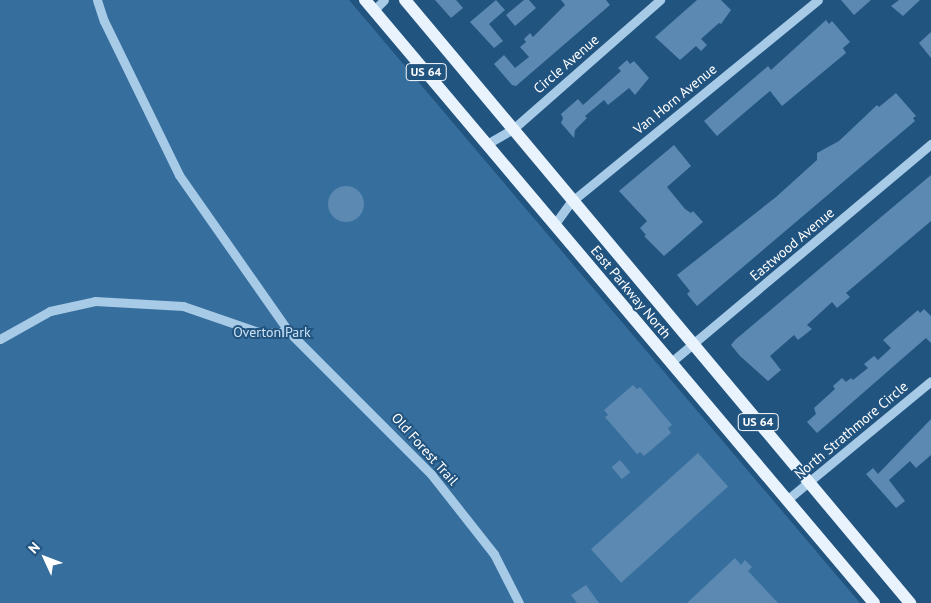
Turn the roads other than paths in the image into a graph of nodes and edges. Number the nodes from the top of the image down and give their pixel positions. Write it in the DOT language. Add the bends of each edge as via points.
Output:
graph roads {
  1 [pos="97,0"];
  2 [pos="384,0"];
  3 [pos="406,0"];
  4 [pos="660,0"];
  5 [pos="818,0"];
  6 [pos="370,5"];
  7 [pos="513,129"];
  8 [pos="487,144"];
  9 [pos="931,144"];
  10 [pos="571,202"];
  11 [pos="554,224"];
  12 [pos="289,332"];
  13 [pos="0,339"];
  14 [pos="693,345"];
  15 [pos="670,364"];
  16 [pos="931,381"];
  17 [pos="809,482"];
  18 [pos="788,499"];
  19 [pos="519,603"];
  20 [pos="874,603"];
  21 [pos="910,603"];
  1 -- 12 [label="street, Old Forest Trail" via="104,21 179,176"];
  2 -- 6 [label="street"];
  3 -- 7 [label="main road, East Parkway North / US 64"];
  4 -- 7 [label="street, Circle Avenue"];
  5 -- 10 [label="street, Van Horn Avenue"];
  6 -- 8 [label="main road, East Parkway North / US 64"];
  7 -- 8 [label="street, Circle Avenue"];
  7 -- 10 [label="main road, East Parkway North / US 64"];
  8 -- 11 [label="main road, East Parkway North / US 64"];
  9 -- 14 [label="street, Eastwood Avenue"];
  10 -- 11 [label="street, Van Horn Avenue"];
  10 -- 14 [label="main road, East Parkway North / US 64"];
  11 -- 15 [label="main road, East Parkway North / US 64"];
  12 -- 13 [label="street" via="258,332 183,306 95,301 50,312"];
  12 -- 19 [label="street, Old Forest Trail" via="431,474 494,554"];
  14 -- 15 [label="street, Eastwood Avenue"];
  14 -- 17 [label="main road, East Parkway North / US 64"];
  15 -- 18 [label="main road, East Parkway North / US 64"];
  16 -- 17 [label="street, North Strathmore Circle"];
  17 -- 18 [label="street, North Strathmore Circle"];
  17 -- 21 [label="main road, East Parkway North / US 64"];
  18 -- 20 [label="main road, East Parkway North / US 64"];
}
